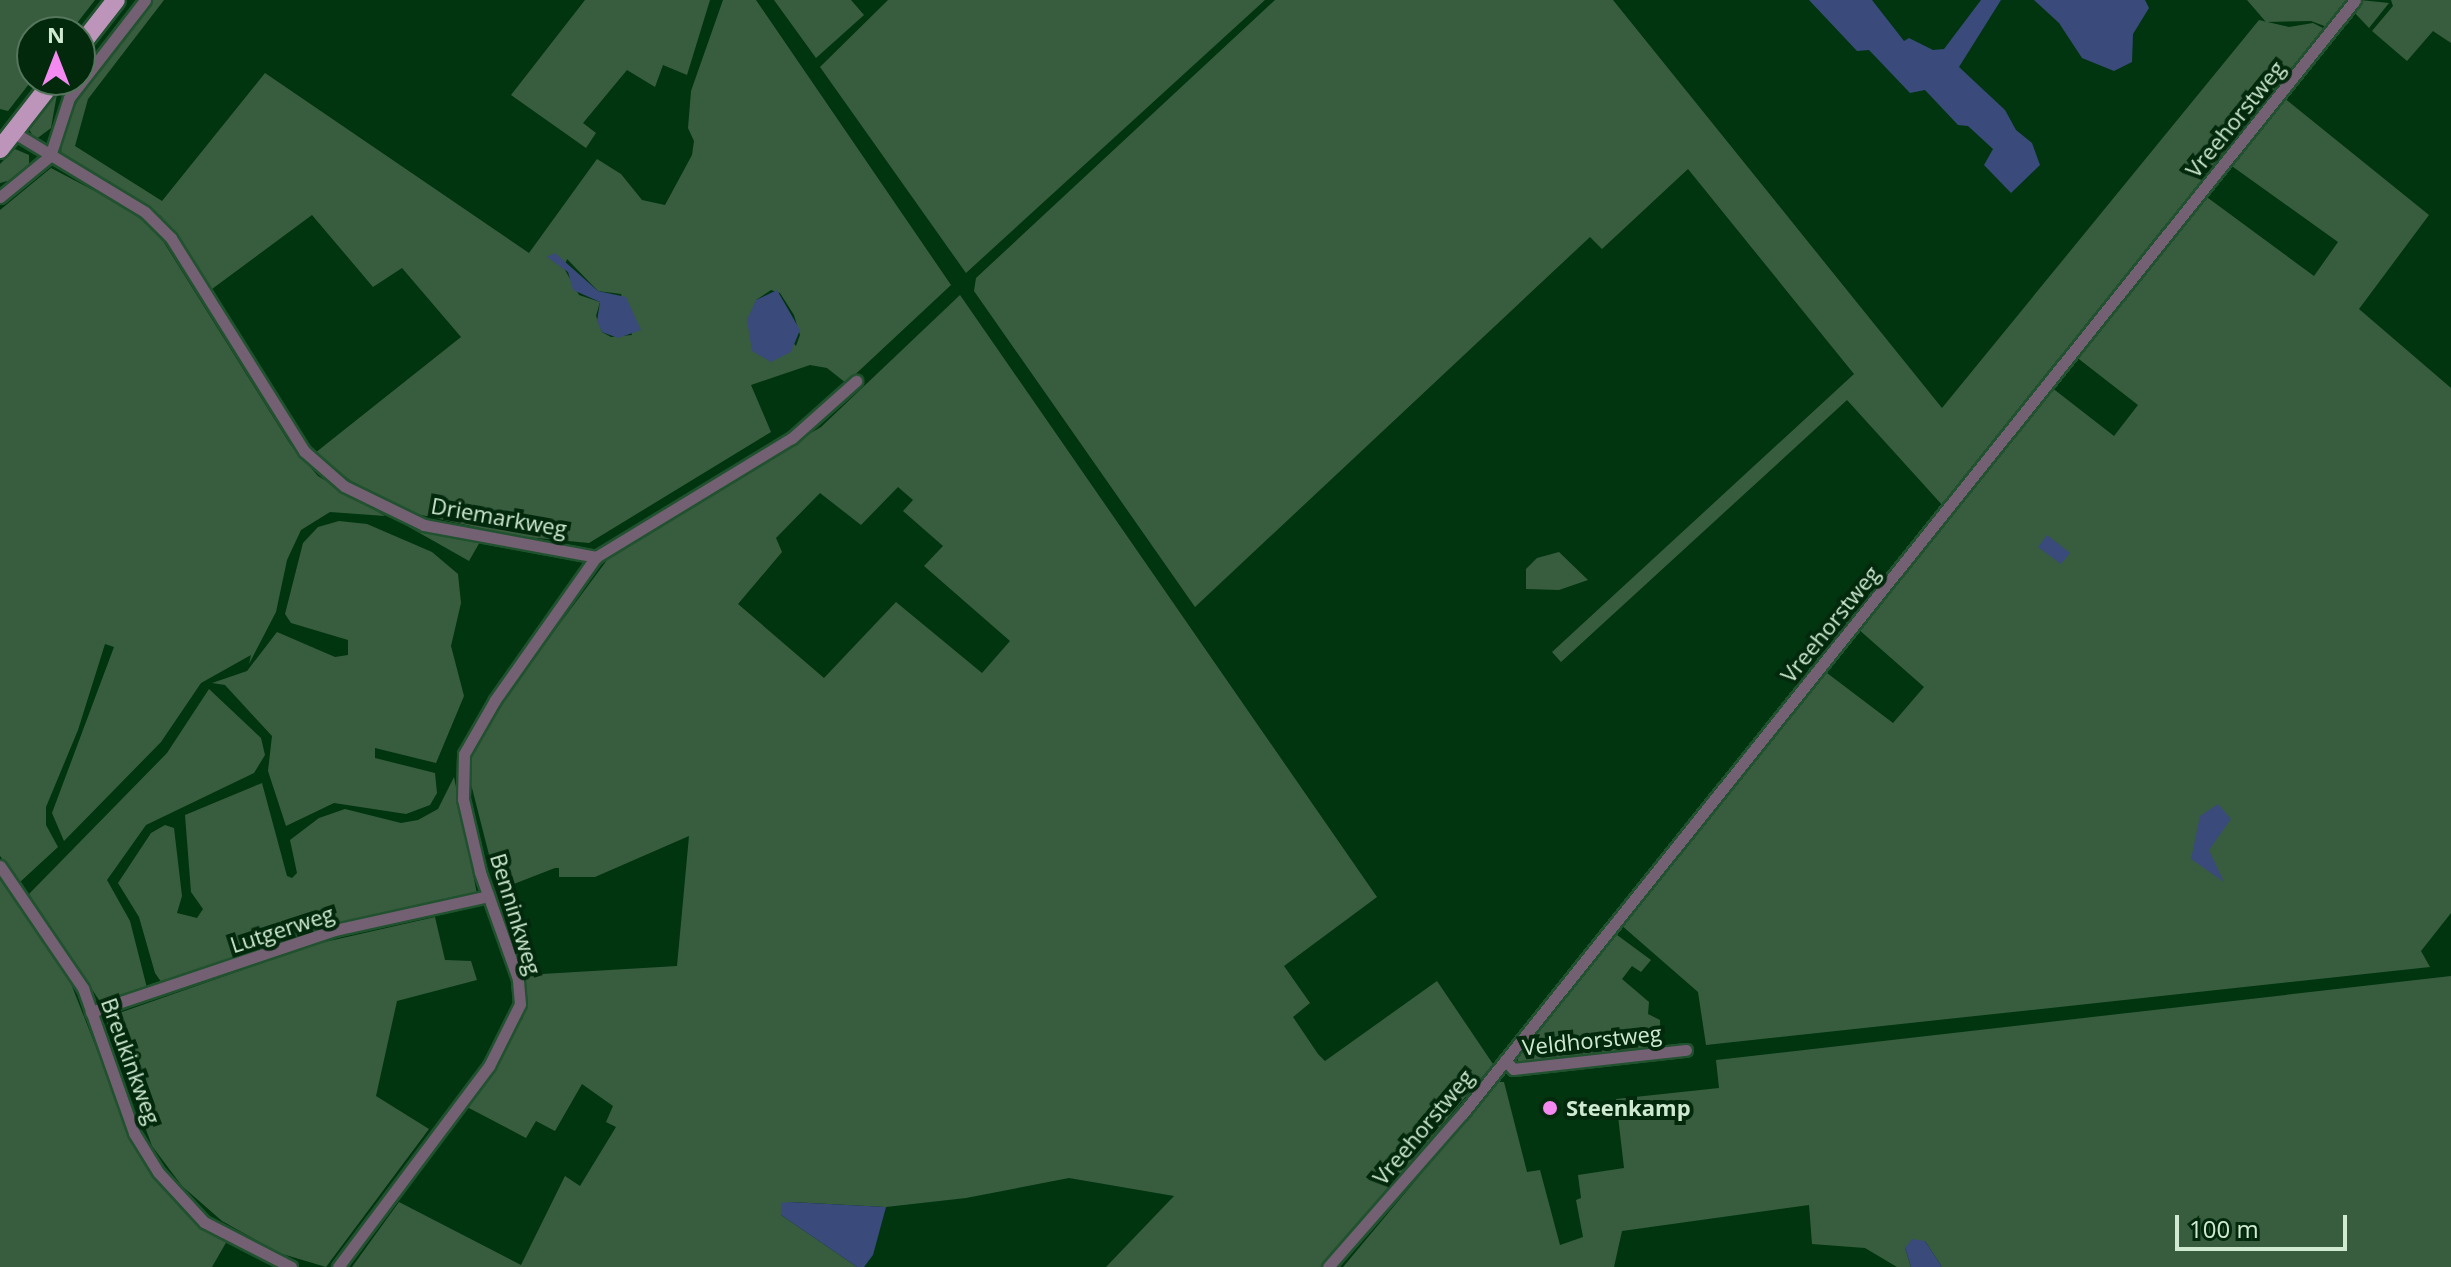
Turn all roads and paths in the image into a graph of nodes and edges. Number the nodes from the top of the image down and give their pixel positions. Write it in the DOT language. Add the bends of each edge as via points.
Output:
graph roads {
  1 [pos="116,0"];
  2 [pos="145,0"];
  3 [pos="2355,0"];
  4 [pos="96,26"];
  5 [pos="41,96"];
  6 [pos="13,132"];
  7 [pos="0,149"];
  8 [pos="50,156"];
  9 [pos="0,197"];
  10 [pos="856,381"];
  11 [pos="596,557"];
  12 [pos="0,866"];
  13 [pos="488,896"];
  14 [pos="91,1012"];
  15 [pos="1686,1050"];
  16 [pos="1505,1060"];
  17 [pos="291,1267"];
  18 [pos="338,1267"];
  19 [pos="1328,1267"];
  1 -- 4 [label="main road"];
  2 -- 8 [label="street" via="69,98"];
  3 -- 16 [label="street, Vreehorstweg"];
  5 -- 6 [label="main road"];
  6 -- 7 [label="main road"];
  6 -- 8 [label="street, Driemarkweg"];
  8 -- 9 [label="street"];
  8 -- 11 [label="street, Driemarkweg" via="145,212 171,238 304,451 344,486 424,525"];
  10 -- 11 [label="street" via="792,438"];
  11 -- 13 [label="street, Benninkweg" via="495,700 464,754 463,799"];
  12 -- 14 [label="street, Breukinkweg" via="83,988"];
  13 -- 14 [label="street, Lutgerweg" via="335,930"];
  13 -- 18 [label="street, Benninkweg" via="518,979 520,1004 513,1027"];
  14 -- 17 [label="street, Breukinkweg" via="134,1133 158,1172 204,1222"];
  15 -- 16 [label="street, Veldhorstweg" via="1513,1069"];
  16 -- 19 [label="street, Vreehorstweg"];
}
